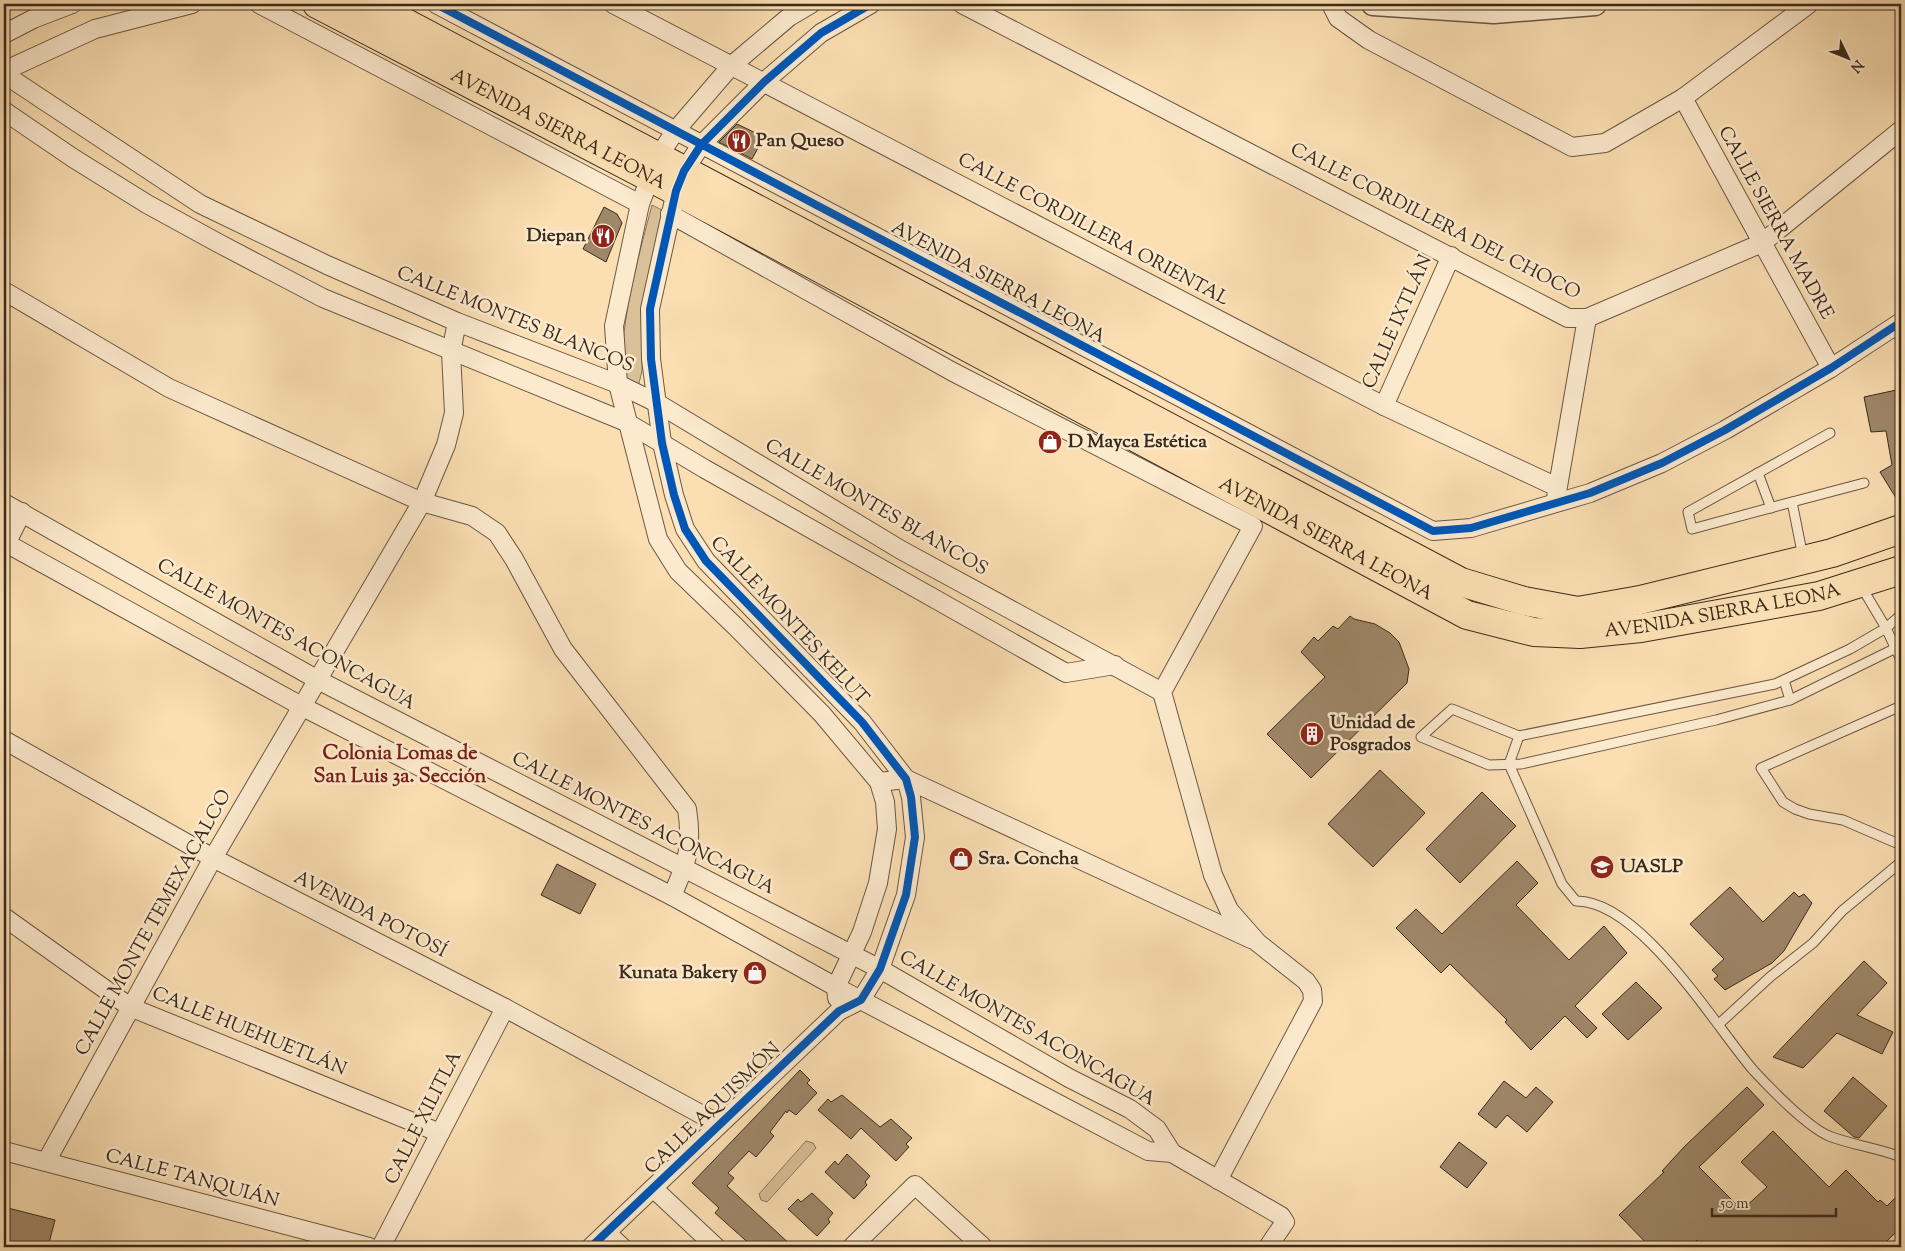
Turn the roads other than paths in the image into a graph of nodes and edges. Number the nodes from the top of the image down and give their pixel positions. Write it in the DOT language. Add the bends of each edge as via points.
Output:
graph roads {
  1 [pos="72,4"];
  2 [pos="192,4"];
  3 [pos="259,4"];
  4 [pos="317,4"];
  5 [pos="370,4"];
  6 [pos="436,4"];
  7 [pos="613,4"];
  8 [pos="811,4"];
  9 [pos="871,4"];
  10 [pos="962,4"];
  11 [pos="1331,4"];
  12 [pos="1373,4"];
  13 [pos="1595,4"];
  14 [pos="1809,4"];
  15 [pos="4,34"];
  16 [pos="731,66"];
  17 [pos="4,72"];
  18 [pos="764,82"];
  19 [pos="1683,98"];
  20 [pos="4,111"];
  21 [pos="676,130"];
  22 [pos="1901,130"];
  23 [pos="701,145"];
  24 [pos="654,167"];
  25 [pos="677,192"];
  26 [pos="640,204"];
  27 [pos="1762,243"];
  28 [pos="1450,256"];
  29 [pos="877,286"];
  30 [pos="4,290"];
  31 [pos="1587,318"];
  32 [pos="458,322"];
  33 [pos="1901,322"];
  34 [pos="451,352"];
  35 [pos="1830,368"];
  36 [pos="618,384"];
  37 [pos="657,403"];
  38 [pos="1384,406"];
  39 [pos="626,422"];
  40 [pos="1830,432"];
  41 [pos="662,443"];
  42 [pos="1758,473"];
  43 [pos="1864,483"];
  44 [pos="1556,495"];
  45 [pos="4,502"];
  46 [pos="422,502"];
  47 [pos="1792,502"];
  48 [pos="1771,508"];
  49 [pos="22,512"];
  50 [pos="1901,529"];
  51 [pos="1901,533"];
  52 [pos="5,543"];
  53 [pos="1804,560"];
  54 [pos="1901,570"];
  55 [pos="1858,583"];
  56 [pos="1901,616"];
  57 [pos="1647,627"];
  58 [pos="1886,628"];
  59 [pos="1894,649"];
  60 [pos="1901,660"];
  61 [pos="1115,665"];
  62 [pos="318,680"];
  63 [pos="1784,680"];
  64 [pos="1162,692"];
  65 [pos="1790,700"];
  66 [pos="1901,706"];
  67 [pos="303,707"];
  68 [pos="1519,736"];
  69 [pos="4,740"];
  70 [pos="1510,764"];
  71 [pos="906,779"];
  72 [pos="879,782"];
  73 [pos="1901,845"];
  74 [pos="213,858"];
  75 [pos="1901,862"];
  76 [pos="684,868"];
  77 [pos="672,896"];
  78 [pos="4,917"];
  79 [pos="1258,943"];
  80 [pos="850,954"];
  81 [pos="880,969"];
  82 [pos="836,987"];
  83 [pos="861,1000"];
  84 [pos="130,1007"];
  85 [pos="505,1008"];
  86 [pos="839,1011"];
  87 [pos="1719,1024"];
  88 [pos="1069,1078"];
  89 [pos="1054,1102"];
  90 [pos="719,1124"];
  91 [pos="440,1133"];
  92 [pos="4,1151"];
  93 [pos="1172,1154"];
  94 [pos="1901,1157"];
  95 [pos="46,1162"];
  96 [pos="1218,1180"];
  97 [pos="653,1188"];
  98 [pos="607,1233"];
  99 [pos="369,1247"];
  100 [pos="381,1247"];
  101 [pos="591,1247"];
  102 [pos="622,1247"];
  103 [pos="716,1247"];
  104 [pos="852,1247"];
  105 [pos="983,1247"];
  106 [pos="1268,1247"];
  1 -- 15 [label="street"];
  2 -- 17 [label="street" via="95,29"];
  3 -- 26 [label="street, AVENIDA SIERRA LEONA"];
  4 -- 24 [label="highway, AVENIDA SIERRA LEONA"];
  5 -- 24 [label="highway, AVENIDA SIERRA LEONA"];
  6 -- 21 [label="street, AVENIDA SIERRA LEONA"];
  7 -- 16 [label="street, CALLE CORDILLERA ORIENTAL"];
  8 -- 16 [label="street, CALLE MONTES KELUT" via="789,17"];
  9 -- 18 [label="street, CALLE MONTES KELUT" via="821,33"];
  10 -- 28 [label="street, CALLE CORDILLERA DEL CHOCO"];
  11 -- 19 [label="street" via="1338,18 1369,40 1572,147 1604,143"];
  12 -- 13 [label="street" via="1494,12"];
  14 -- 19 [label="street"];
  16 -- 18 [label="street, CALLE CORDILLERA ORIENTAL"];
  16 -- 21 [label="street, CALLE MONTES KELUT"];
  17 -- 32 [label="street, CALLE MONTES BLANCOS" via="200,204 327,265"];
  18 -- 23 [label="street, CALLE MONTES KELUT"];
  18 -- 38 [label="street, CALLE CORDILLERA ORIENTAL"];
  19 -- 27 [label="street, CALLE SIERRA MADRE"];
  20 -- 34 [label="street" via="81,164 220,244 323,298"];
  21 -- 23 [label="street, AVENIDA SIERRA LEONA"];
  21 -- 24 [label="street, CALLE MONTES KELUT"];
  22 -- 27 [label="street, CALLE CORDILLERA DEL CHOCO"];
  23 -- 25 [label="street, CALLE MONTES KELUT"];
  23 -- 44 [label="street, AVENIDA SIERRA LEONA" via="1432,531 1471,528"];
  24 -- 25 [label="highway, AVENIDA SIERRA LEONA"];
  24 -- 26 [label="street, CALLE MONTES KELUT"];
  25 -- 29 [label="highway, AVENIDA SIERRA LEONA"];
  25 -- 37 [label="street, CALLE MONTES KELUT" via="650,309 651,359"];
  25 -- 64 [label="street, AVENIDA SIERRA LEONA" via="953,372 1253,526"];
  26 -- 36 [label="street, CALLE MONTES KELUT" via="614,326"];
  27 -- 31 [label="street, CALLE CORDILLERA DEL CHOCO"];
  27 -- 35 [label="street, CALLE SIERRA MADRE"];
  28 -- 31 [label="street, CALLE CORDILLERA DEL CHOCO" via="1568,318"];
  28 -- 38 [label="street, CALLE IXTLÁN"];
  29 -- 53 [label="highway, AVENIDA SIERRA LEONA" via="1479,588 1578,611 1640,600"];
  29 -- 57 [label="highway, AVENIDA SIERRA LEONA" via="1467,615 1534,632 1580,634"];
  30 -- 46 [label="street" via="169,388"];
  31 -- 44 [label="street"];
  32 -- 34 [label="street, CALLE MONTE TEMEXACALCO"];
  32 -- 36 [label="street, CALLE MONTES BLANCOS"];
  33 -- 35 [label="street"];
  34 -- 39 [label="street"];
  34 -- 46 [label="street, CALLE MONTE TEMEXACALCO" via="454,413 446,445"];
  35 -- 44 [label="street" via="1662,463 1590,493"];
  36 -- 37 [label="street, CALLE MONTES BLANCOS"];
  36 -- 39 [label="street, CALLE MONTES KELUT"];
  37 -- 41 [label="street, CALLE MONTES KELUT"];
  37 -- 61 [label="street, CALLE MONTES BLANCOS" via="901,550"];
  38 -- 44 [label="street, CALLE CORDILLERA ORIENTAL"];
  39 -- 41 [label="street"];
  39 -- 72 [label="street, CALLE MONTES KELUT" via="658,539 678,571 822,714"];
  40 -- 42 [label="lane"];
  41 -- 61 [label="street" via="1066,673"];
  41 -- 71 [label="street, CALLE MONTES KELUT" via="685,529 706,561 862,722"];
  42 -- 48 [label="lane"];
  42 -- 48 [label="lane" via="1688,512 1692,529"];
  43 -- 47 [label="lane"];
  45 -- 49 [label="street, CALLE MONTES ACONCAGUA"];
  46 -- 62 [label="street, CALLE MONTE TEMEXACALCO"];
  46 -- 76 [label="street" via="472,516 497,533 563,649 686,810 691,836"];
  47 -- 48 [label="lane"];
  47 -- 53 [label="lane"];
  49 -- 52 [label="street"];
  49 -- 62 [label="street, CALLE MONTES ACONCAGUA"];
  50 -- 53 [label="highway, AVENIDA SIERRA LEONA"];
  51 -- 55 [label="highway" via="1866,551 1856,563"];
  52 -- 67 [label="street, CALLE MONTES ACONCAGUA"];
  53 -- 57 [label="highway" via="1779,581"];
  54 -- 55 [label="highway, AVENIDA SIERRA LEONA"];
  55 -- 57 [label="highway, AVENIDA SIERRA LEONA" via="1818,596"];
  55 -- 58 [label="lane"];
  56 -- 58 [label="lane"];
  58 -- 59 [label="lane"];
  58 -- 63 [label="lane"];
  59 -- 60 [label="lane"];
  59 -- 65 [label="lane"];
  61 -- 64 [label="street, CALLE MONTES BLANCOS"];
  62 -- 67 [label="street, CALLE MONTE TEMEXACALCO"];
  62 -- 76 [label="street, CALLE MONTES ACONCAGUA"];
  63 -- 65 [label="lane"];
  63 -- 68 [label="lane"];
  64 -- 79 [label="street" via="1213,875 1228,910"];
  65 -- 70 [label="lane" via="1716,720"];
  66 -- 73 [label="lane" via="1761,768 1783,802 1795,809 1843,820"];
  67 -- 74 [label="street, CALLE MONTE TEMEXACALCO"];
  67 -- 77 [label="street, CALLE MONTES ACONCAGUA"];
  68 -- 70 [label="lane"];
  68 -- 70 [label="lane" via="1452,709 1422,737 1489,765"];
  69 -- 74 [label="street, AVENIDA POTOSÍ"];
  70 -- 87 [label="lane" via="1562,884 1576,902 1588,901 1617,913 1691,987"];
  71 -- 72 [label="street"];
  71 -- 79 [label="street"];
  71 -- 81 [label="street, CALLE MONTES KELUT" via="915,837 912,859 906,895"];
  72 -- 80 [label="street, CALLE MONTES KELUT" via="885,802 887,829 878,883 862,932"];
  74 -- 84 [label="street, CALLE MONTE TEMEXACALCO"];
  74 -- 85 [label="street, AVENIDA POTOSÍ"];
  75 -- 87 [label="lane" via="1842,911 1814,944 1770,977"];
  76 -- 77 [label="street"];
  76 -- 80 [label="street, CALLE MONTES ACONCAGUA"];
  77 -- 82 [label="street, CALLE MONTES ACONCAGUA"];
  78 -- 84 [label="street, CALLE HUEHUETLÁN"];
  79 -- 96 [label="street" via="1306,980 1312,990 1313,1001"];
  80 -- 81 [label="street, CALLE MONTES ACONCAGUA"];
  80 -- 82 [label="street, CALLE MONTES KELUT"];
  81 -- 83 [label="street, CALLE MONTES KELUT"];
  81 -- 88 [label="street, CALLE MONTES ACONCAGUA"];
  82 -- 83 [label="street, CALLE MONTES ACONCAGUA"];
  82 -- 86 [label="street"];
  83 -- 86 [label="street, CALLE AQUISMÓN"];
  83 -- 89 [label="street, CALLE MONTES ACONCAGUA"];
  84 -- 91 [label="street, CALLE HUEHUETLÁN"];
  84 -- 95 [label="street, CALLE MONTE TEMEXACALCO"];
  85 -- 90 [label="street, AVENIDA POTOSÍ"];
  85 -- 91 [label="street, CALLE XILITLA"];
  86 -- 90 [label="street, CALLE AQUISMÓN"];
  87 -- 94 [label="lane" via="1755,1072 1793,1110 1827,1135"];
  88 -- 89 [label="street"];
  88 -- 93 [label="street, CALLE MONTES ACONCAGUA" via="1130,1109 1157,1129"];
  89 -- 93 [label="street, CALLE MONTES ACONCAGUA" via="1148,1151"];
  90 -- 97 [label="street, CALLE AQUISMÓN"];
  91 -- 100 [label="street, CALLE XILITLA"];
  92 -- 95 [label="street, CALLE TANQUIÁN"];
  93 -- 96 [label="street, CALLE MONTES ACONCAGUA"];
  95 -- 99 [label="street, CALLE TANQUIÁN"];
  96 -- 106 [label="street, CALLE MONTES ACONCAGUA" via="1281,1216 1285,1222"];
  97 -- 98 [label="street, CALLE AQUISMÓN"];
  97 -- 103 [label="street"];
  98 -- 101 [label="street, CALLE AQUISMÓN"];
  98 -- 102 [label="street"];
  104 -- 105 [label="street" via="915,1184"];
}
